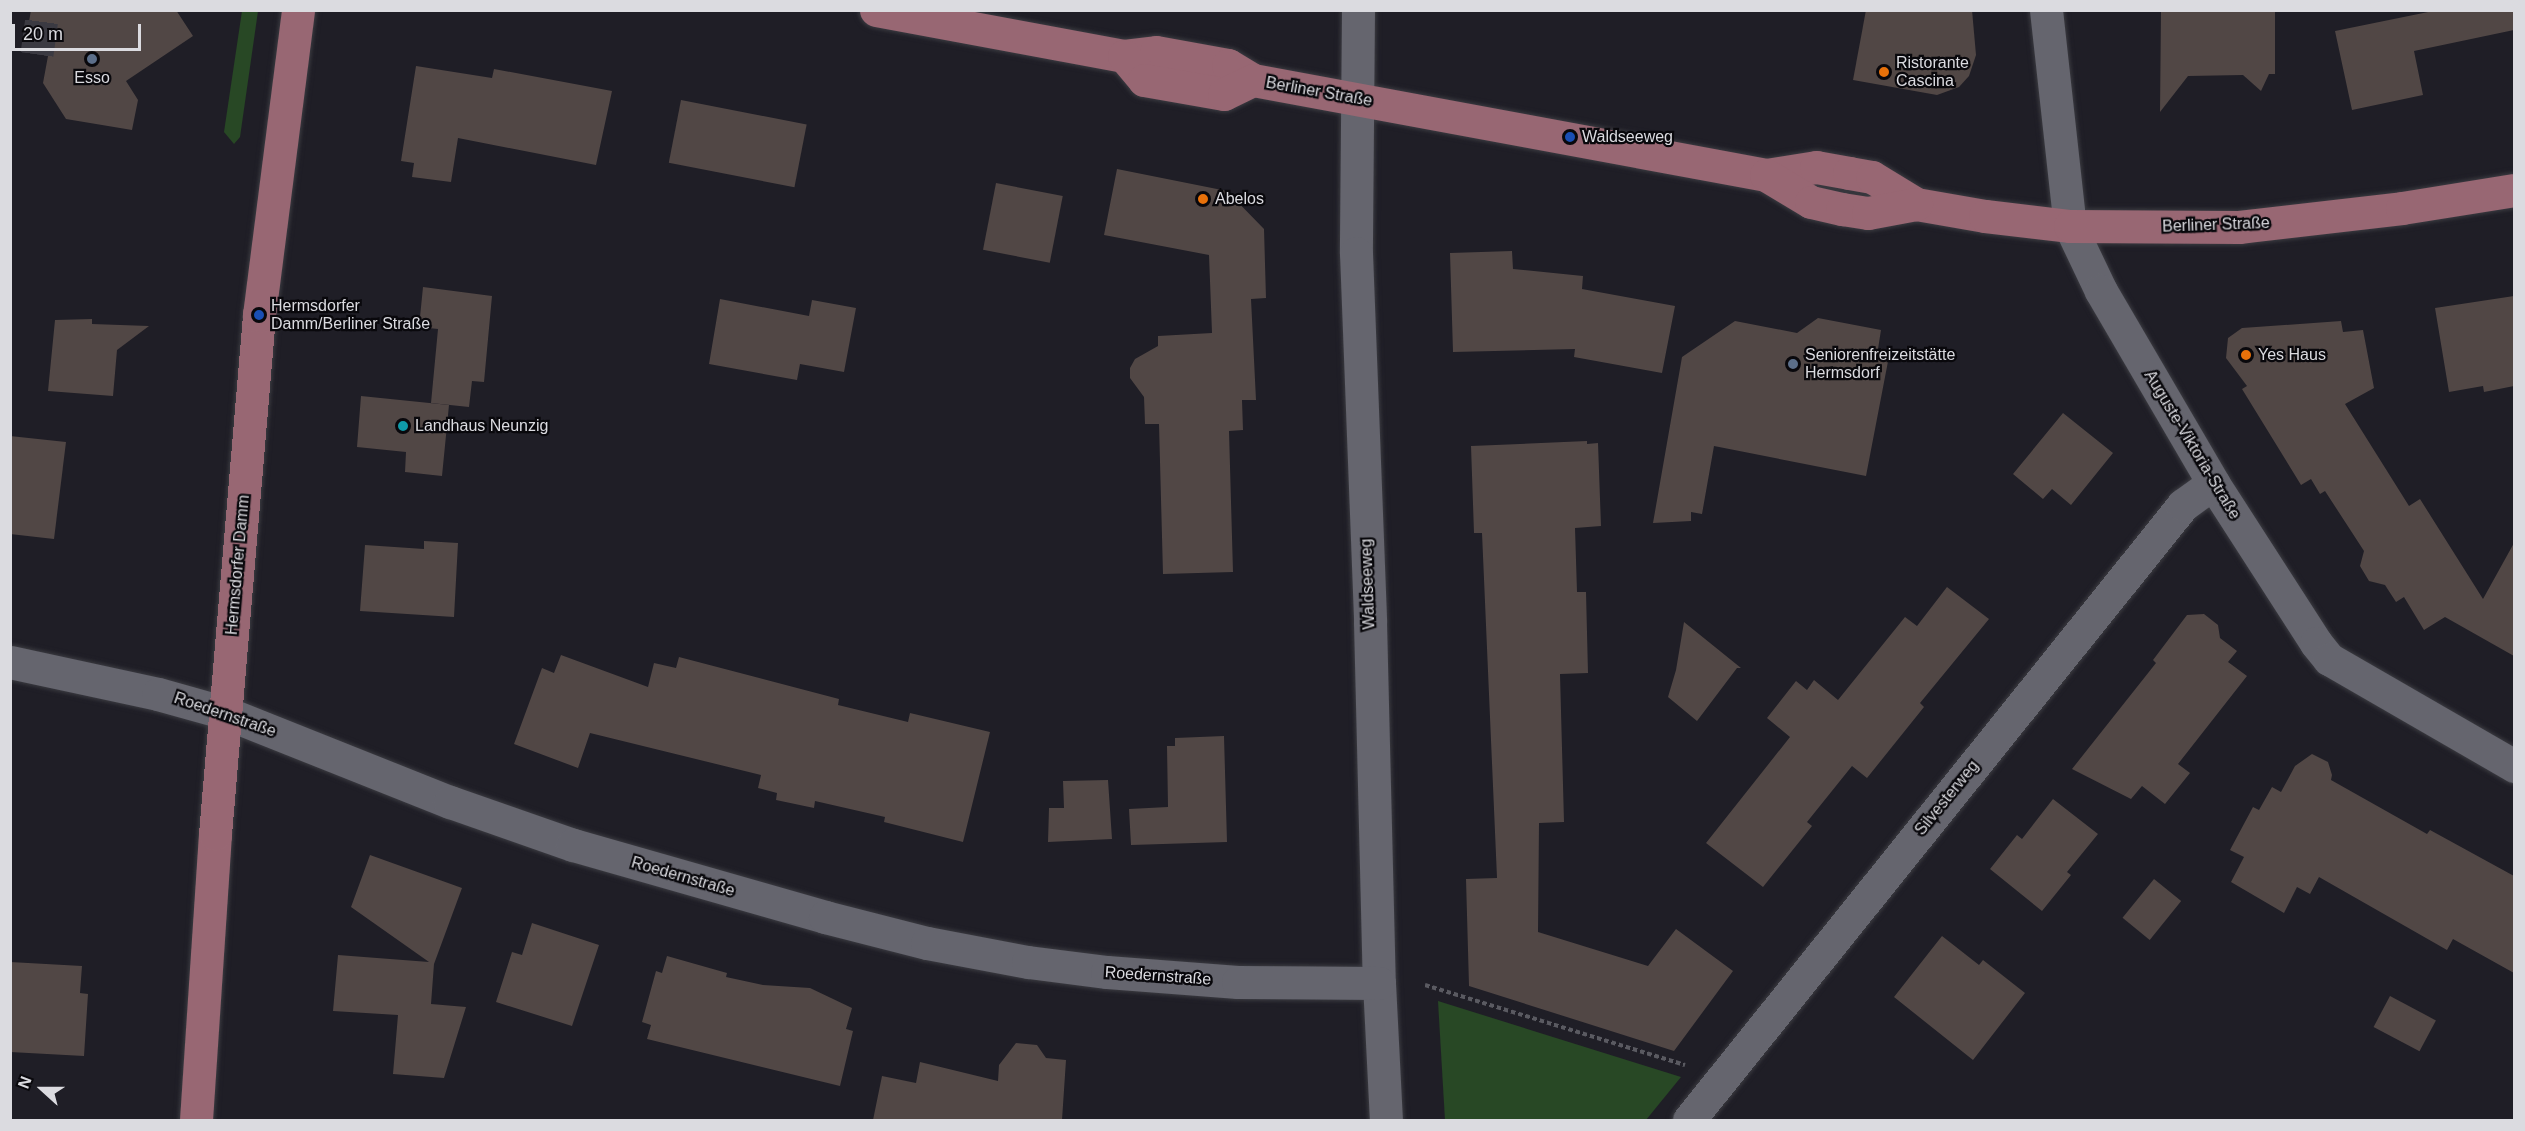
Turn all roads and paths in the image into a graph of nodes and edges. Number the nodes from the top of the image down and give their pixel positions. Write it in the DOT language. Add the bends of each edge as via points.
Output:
graph roads {
  1 [pos="298,10"];
  2 [pos="876,10"];
  3 [pos="1358,10"];
  4 [pos="2046,10"];
  5 [pos="1357,99"];
  6 [pos="2514,190"];
  7 [pos="2070,226"];
  8 [pos="2213,483"];
  9 [pos="10,662"];
  10 [pos="226,713"];
  11 [pos="2514,766"];
  12 [pos="1379,983"];
  13 [pos="1425,985"];
  14 [pos="1694,1068"];
  15 [pos="196,1120"];
  16 [pos="1386,1120"];
  17 [pos="1689,1120"];
  1 -- 10 [label="main road, Hermsdorfer Damm" via="259,315"];
  2 -- 5 [label="main road, Berliner Straße" via="1124,56 1156,52 1228,65 1253,80"];
  3 -- 5 [label="street, Waldseeweg"];
  4 -- 7 [label="street, Auguste-Viktoria-Straße"];
  5 -- 7 [label="main road, Berliner Straße" via="1766,175 1812,202 1842,209 1868,213 1916,204"];
  5 -- 12 [label="street, Waldseeweg" via="1356,253"];
  6 -- 7 [label="main road, Berliner Straße" via="2239,227"];
  7 -- 8 [label="street, Auguste-Viktoria-Straße" via="2101,291"];
  8 -- 11 [label="street, Auguste-Viktoria-Straße" via="2330,659"];
  8 -- 17 [label="street, Silvesterweg" via="2183,504"];
  9 -- 10 [label="street, Roedernstraße"];
  10 -- 12 [label="street, Roedernstraße" via="450,802 573,845 927,943 1107,972 1238,982"];
  10 -- 15 [label="main road, Hermsdorfer Damm"];
  12 -- 16 [label="street, Waldseeweg"];
  13 -- 14 [label="path"];
}
